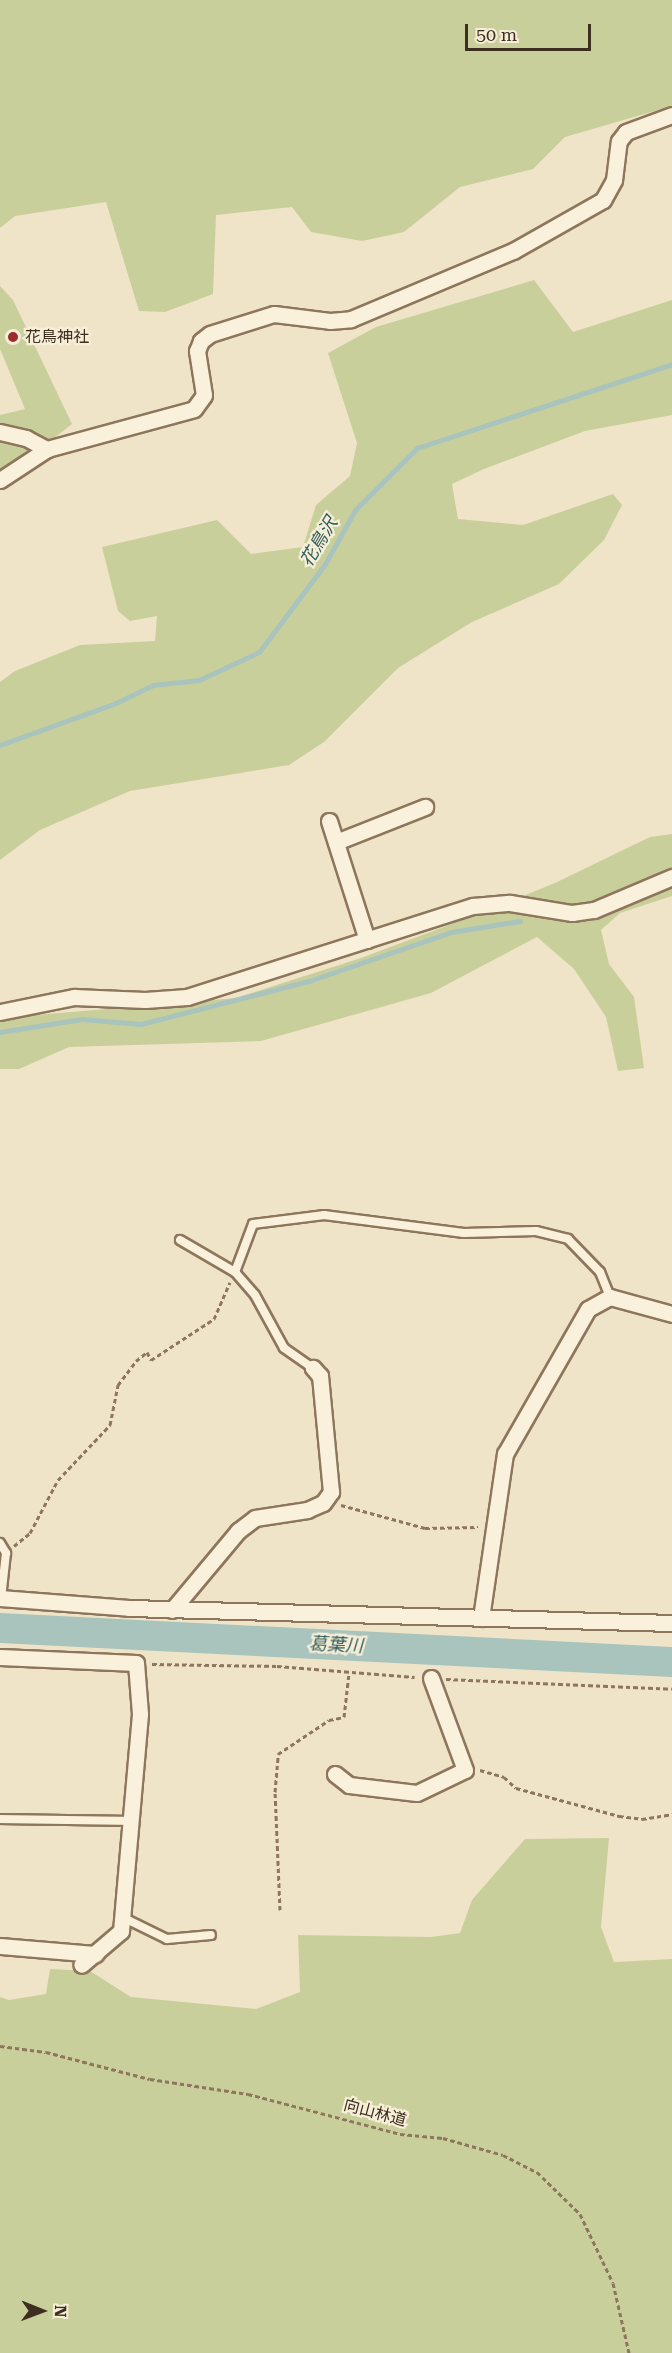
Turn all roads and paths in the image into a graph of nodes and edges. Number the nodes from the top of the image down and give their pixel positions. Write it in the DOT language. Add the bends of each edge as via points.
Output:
graph roads {
  1 [pos="672,115"];
  2 [pos="0,432"];
  3 [pos="48,449"];
  4 [pos="0,480"];
  5 [pos="425,807"];
  6 [pos="328,821"];
  7 [pos="336,842"];
  8 [pos="672,877"];
  9 [pos="367,940"];
  10 [pos="0,1012"];
  11 [pos="180,1240"];
  12 [pos="235,1272"];
  13 [pos="610,1297"];
  14 [pos="672,1314"];
  15 [pos="313,1368"];
  16 [pos="325,1501"];
  17 [pos="492,1525"];
  18 [pos="0,1543"];
  19 [pos="6,1553"];
  20 [pos="1,1598"];
  21 [pos="172,1610"];
  22 [pos="481,1618"];
  23 [pos="672,1623"];
  24 [pos="0,1657"];
  25 [pos="136,1663"];
  26 [pos="349,1673"];
  27 [pos="431,1678"];
  28 [pos="672,1689"];
  29 [pos="465,1770"];
  30 [pos="335,1774"];
  31 [pos="672,1814"];
  32 [pos="0,1819"];
  33 [pos="131,1821"];
  34 [pos="280,1910"];
  35 [pos="122,1917"];
  36 [pos="211,1935"];
  37 [pos="0,1946"];
  38 [pos="96,1954"];
  39 [pos="81,1965"];
  40 [pos="0,2046"];
  41 [pos="629,2353"];
  1 -- 3 [label="street" via="626,132 619,141 614,180 603,200 513,252 351,319 330,321 274,314 210,334 201,340 197,351 204,395 194,409"];
  2 -- 3 [label="street" via="26,438"];
  3 -- 4 [label="street"];
  5 -- 7 [label="street"];
  6 -- 7 [label="street"];
  7 -- 9 [label="street"];
  8 -- 9 [label="street" via="594,910 572,914 510,903 473,906"];
  9 -- 10 [label="street" via="187,997 74,997"];
  11 -- 12 [label="lane"];
  12 -- 13 [label="lane" via="253,1224 324,1215 464,1233 536,1232 568,1239 600,1272"];
  12 -- 15 [label="lane" via="255,1295 284,1348"];
  12 -- 19 [label="path" via="214,1319 152,1360 147,1352 136,1361 118,1385 110,1425 58,1480 30,1533"];
  13 -- 14 [label="street"];
  13 -- 17 [label="street" via="588,1309 505,1454"];
  15 -- 16 [label="street" via="320,1376 333,1479"];
  16 -- 17 [label="path" via="425,1528"];
  16 -- 21 [label="street" via="307,1510 255,1518 238,1532"];
  17 -- 22 [label="street"];
  18 -- 19 [label="lane"];
  19 -- 20 [label="lane"];
  20 -- 21 [label="street"];
  21 -- 22 [label="street"];
  22 -- 23 [label="street"];
  24 -- 25 [label="street"];
  25 -- 26 [label="path" via="277,1666"];
  25 -- 33 [label="street" via="140,1714"];
  26 -- 27 [label="path"];
  26 -- 34 [label="path" via="344,1718 329,1720 278,1754 275,1791"];
  27 -- 28 [label="path"];
  27 -- 29 [label="street"];
  29 -- 30 [label="street" via="417,1793 349,1785"];
  29 -- 31 [label="path" via="504,1777 516,1788 619,1816 642,1819"];
  32 -- 33 [label="lane"];
  33 -- 35 [label="street"];
  35 -- 36 [label="lane" via="167,1939"];
  35 -- 38 [label="street" via="121,1931"];
  37 -- 38 [label="street"];
  38 -- 39 [label="street"];
  40 -- 41 [label="path, 向山林道" via="46,2052 150,2079 248,2094 400,2134 443,2139 503,2155 537,2172 580,2214 613,2283"];
}
